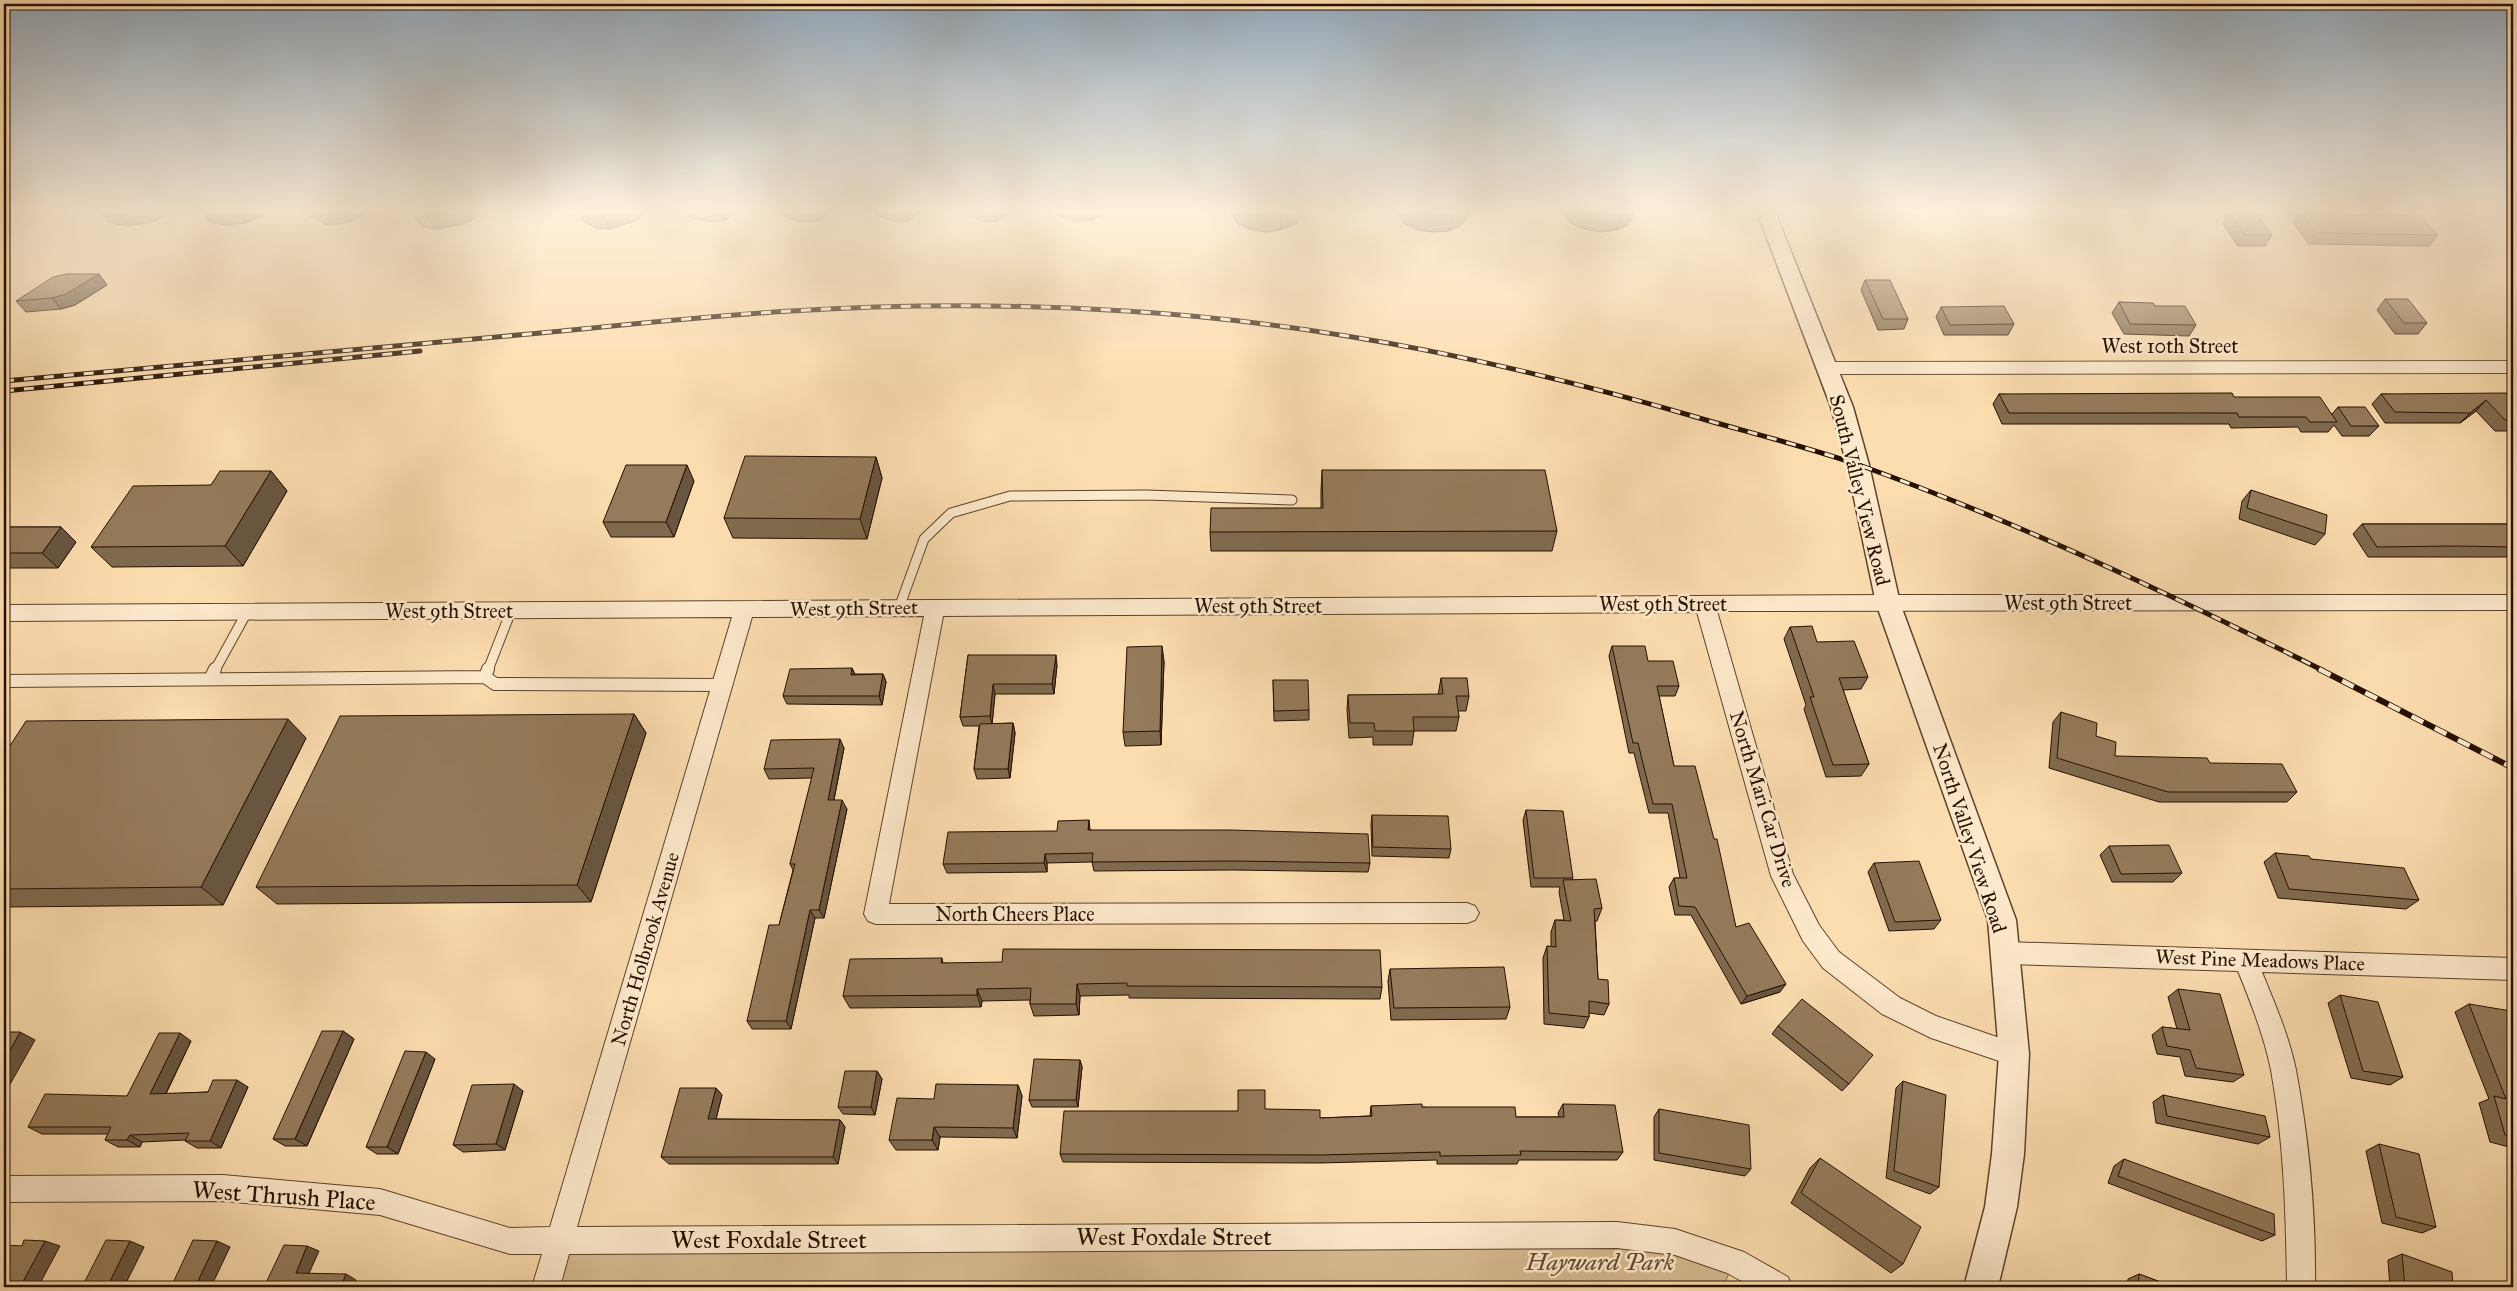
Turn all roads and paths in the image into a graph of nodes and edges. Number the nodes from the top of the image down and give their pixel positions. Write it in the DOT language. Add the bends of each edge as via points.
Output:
graph roads {
  1 [pos="1789,269"];
  2 [pos="2513,367"];
  3 [pos="1828,368"];
  4 [pos="1292,500"];
  5 [pos="1888,603"];
  6 [pos="2513,603"];
  7 [pos="1706,604"];
  8 [pos="935,607"];
  9 [pos="899,608"];
  10 [pos="744,610"];
  11 [pos="511,611"];
  12 [pos="247,612"];
  13 [pos="4,613"];
  14 [pos="485,677"];
  15 [pos="210,679"];
  16 [pos="4,681"];
  17 [pos="722,685"];
  18 [pos="1467,913"];
  19 [pos="2006,953"];
  20 [pos="2246,960"];
  21 [pos="2513,968"];
  22 [pos="2014,1054"];
  23 [pos="4,1190"];
  24 [pos="560,1241"];
  25 [pos="546,1287"];
  26 [pos="1778,1287"];
  27 [pos="1981,1287"];
  28 [pos="2301,1287"];
  1 -- 3 [label="street, South Valley View Road"];
  2 -- 3 [label="street, West 10th Street"];
  3 -- 5 [label="street, South Valley View Road" via="1858,465"];
  4 -- 9 [label="lane" via="1146,495 1010,496 952,513 924,539"];
  5 -- 6 [label="street, West 9th Street"];
  5 -- 7 [label="street, West 9th Street"];
  5 -- 19 [label="street, North Valley View Road" via="1992,889 2002,920"];
  7 -- 8 [label="street, West 9th Street"];
  7 -- 22 [label="street, North Mari Car Drive" via="1782,876 1811,933 1831,960 1891,1006 1931,1026"];
  8 -- 9 [label="street, West 9th Street"];
  8 -- 18 [label="street, North Cheers Place" via="876,914"];
  9 -- 10 [label="street, West 9th Street"];
  10 -- 11 [label="street, West 9th Street"];
  10 -- 17 [label="street, North Holbrook Avenue"];
  11 -- 12 [label="street, West 9th Street"];
  11 -- 14 [label="lane"];
  12 -- 13 [label="street, West 9th Street"];
  12 -- 15 [label="lane"];
  14 -- 15 [label="lane"];
  14 -- 17 [label="lane" via="495,684"];
  15 -- 16 [label="lane"];
  17 -- 24 [label="street, North Holbrook Avenue"];
  19 -- 20 [label="street, West Pine Meadows Place"];
  19 -- 22 [label="street, North Valley View Road"];
  20 -- 21 [label="street, West Pine Meadows Place"];
  20 -- 28 [label="street" via="2272,1028 2283,1069 2302,1241"];
  22 -- 27 [label="street, North Valley View Road" via="2001,1207"];
  23 -- 24 [label="street, West Thrush Place" via="223,1188 380,1202 510,1241"];
  24 -- 25 [label="street, North Holbrook Avenue"];
  24 -- 26 [label="street, West Foxdale Street" via="1617,1235 1675,1242 1734,1262"];
}
